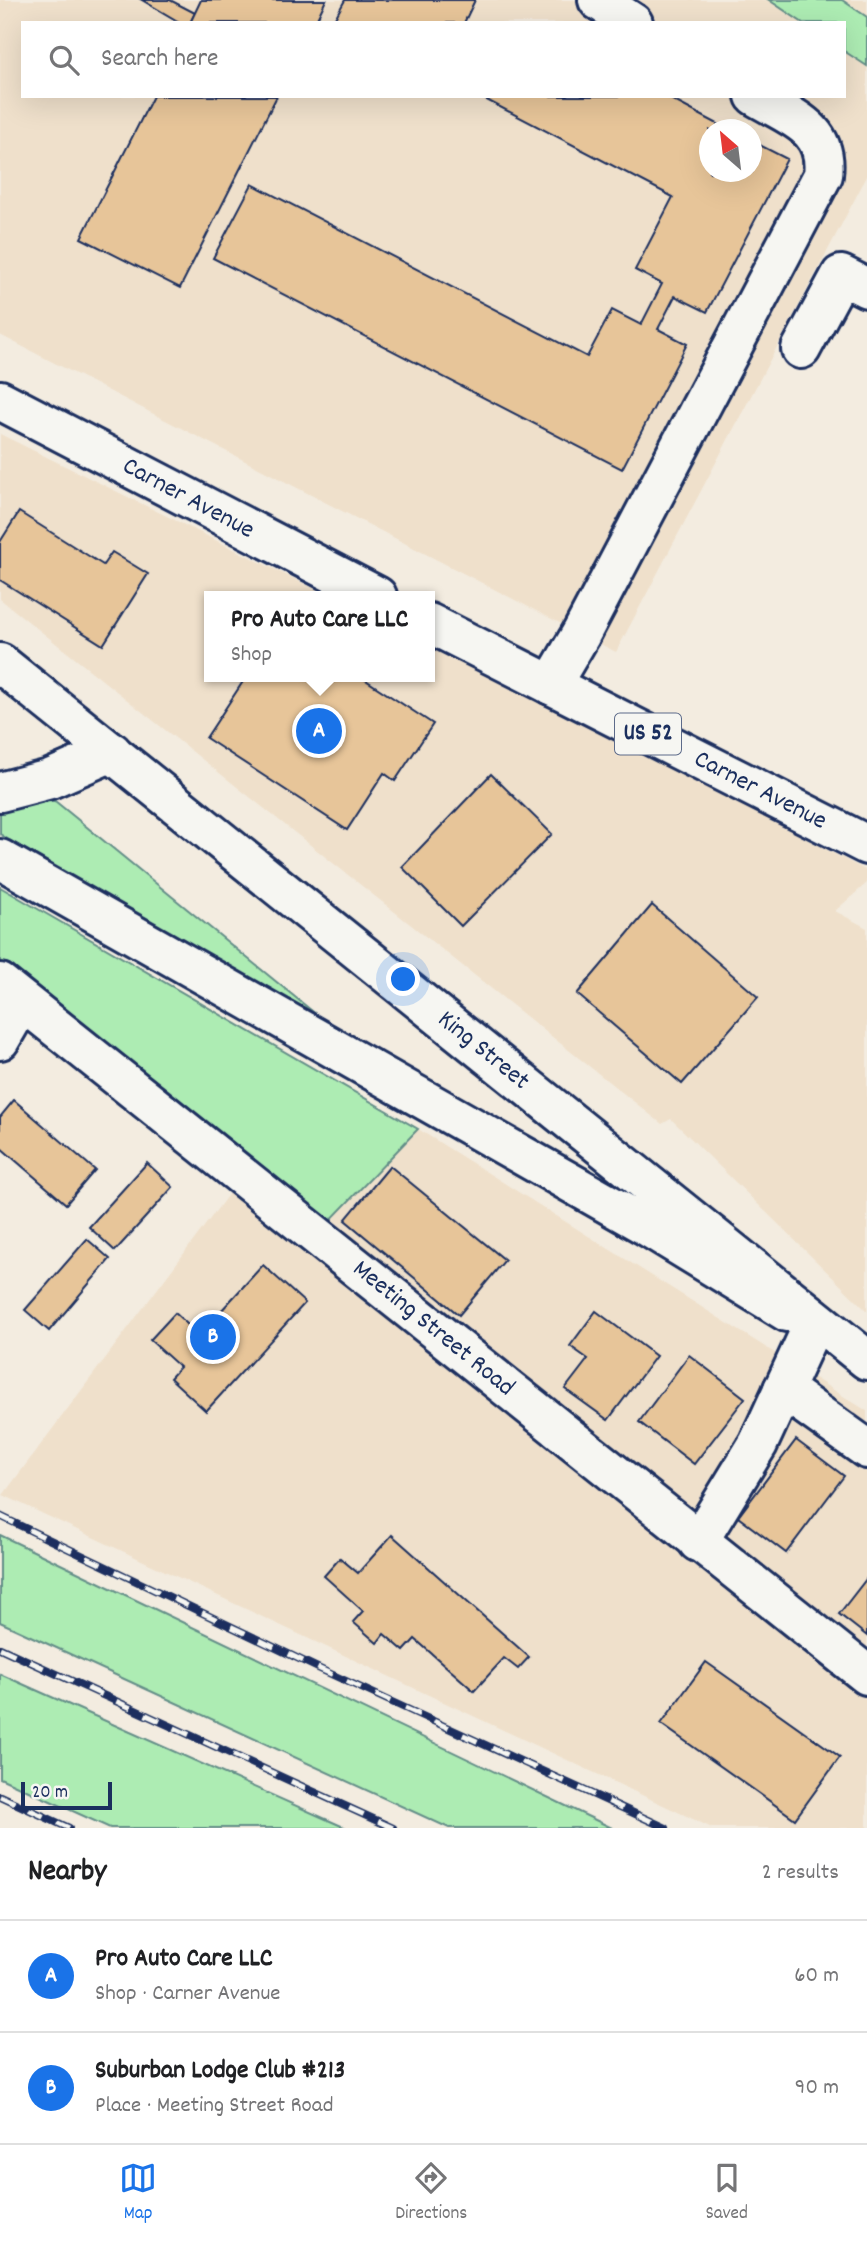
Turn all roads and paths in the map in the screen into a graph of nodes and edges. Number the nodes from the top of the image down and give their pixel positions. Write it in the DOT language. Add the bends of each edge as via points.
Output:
graph roads {
  1 [pos="598,0"];
  2 [pos="630,21"];
  3 [pos="758,98"];
  4 [pos="867,288"];
  5 [pos="801,349"];
  6 [pos="0,400"];
  7 [pos="367,591"];
  8 [pos="435,626"];
  9 [pos="0,663"];
  10 [pos="551,685"];
  11 [pos="112,752"];
  12 [pos="0,792"];
  13 [pos="867,845"];
  14 [pos="0,859"];
  15 [pos="11,992"];
  16 [pos="0,1040"];
  17 [pos="812,1327"];
  18 [pos="867,1361"];
  19 [pos="783,1389"];
  20 [pos="867,1449"];
  21 [pos="698,1542"];
  22 [pos="867,1675"];
  1 -- 2 [label="street"];
  3 -- 10 [label="street" via="809,129 820,142 823,175"];
  4 -- 5 [label="street" via="841,275"];
  6 -- 7 [label="street, Carner Avenue"];
  8 -- 10 [label="street, Carner Avenue / US 52"];
  9 -- 11 [label="street, King Street"];
  10 -- 13 [label="street, Carner Avenue / US 52"];
  11 -- 12 [label="street" via="50,779"];
  11 -- 18 [label="street, King Street"];
  14 -- 17 [label="street" via="645,1224"];
  15 -- 16 [label="street"];
  15 -- 21 [label="street, Meeting Street Road"];
  17 -- 18 [label="street"];
  17 -- 19 [label="street"];
  19 -- 20 [label="street"];
  19 -- 21 [label="street" via="758,1444"];
  21 -- 22 [label="street, Meeting Street Road"];
}
